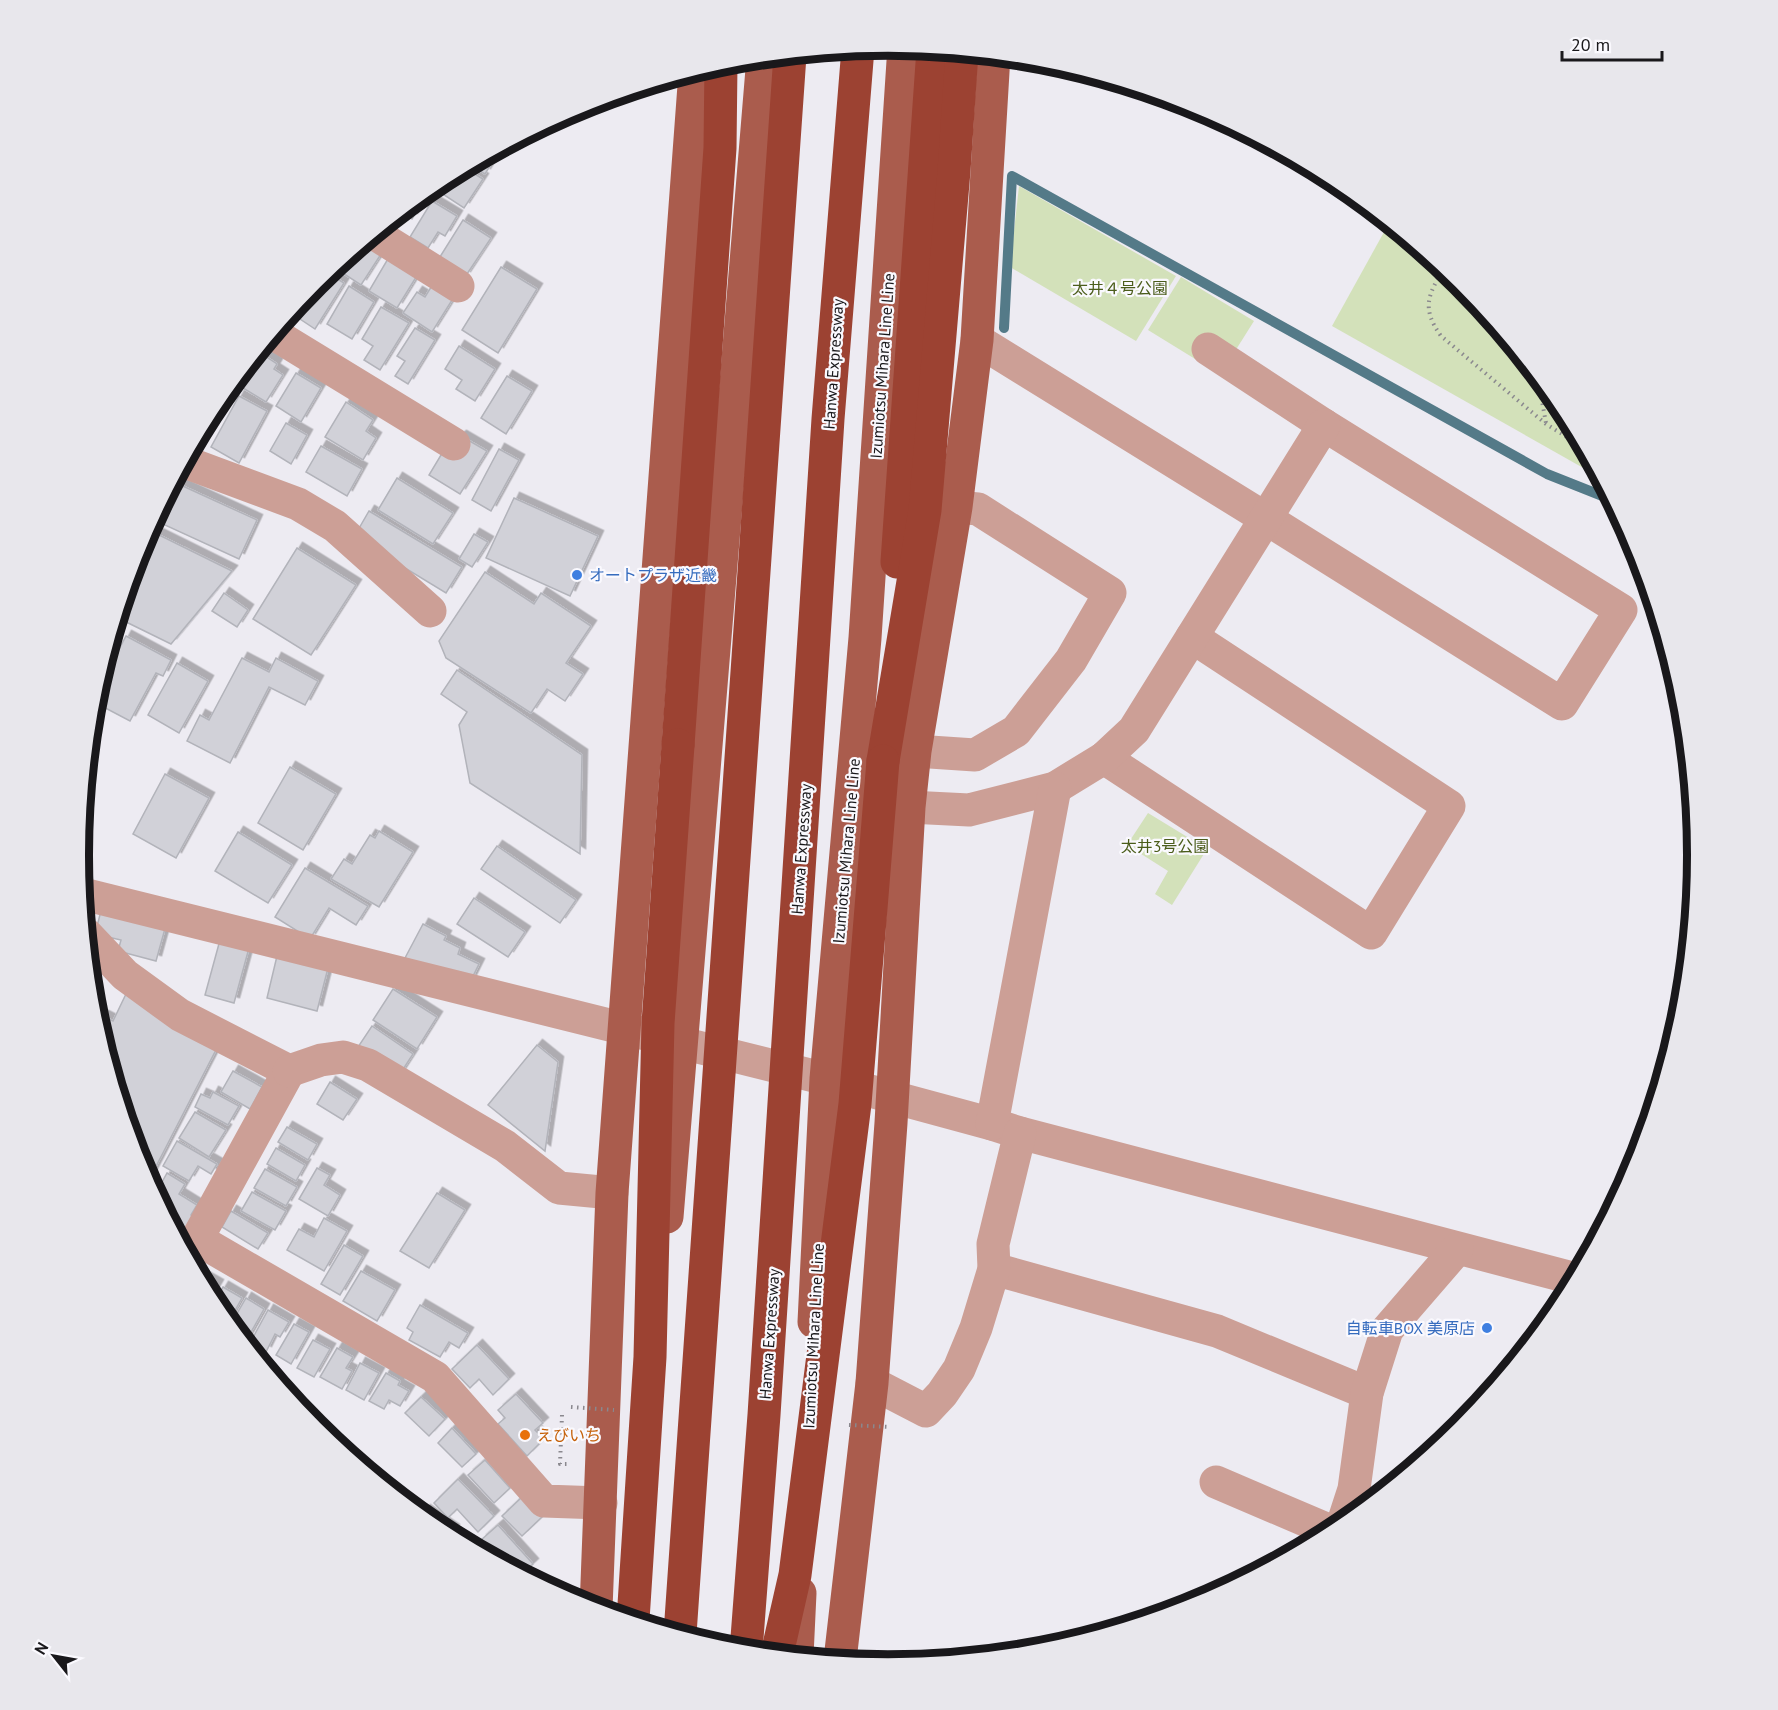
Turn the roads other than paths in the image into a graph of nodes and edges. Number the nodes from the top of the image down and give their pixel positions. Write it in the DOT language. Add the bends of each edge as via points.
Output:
graph roads {
  1 [pos="903,56"];
  2 [pos="857,57"];
  3 [pos="932,57"];
  4 [pos="962,59"];
  5 [pos="790,62"];
  6 [pos="994,62"];
  7 [pos="762,66"];
  8 [pos="721,74"];
  9 [pos="694,80"];
  10 [pos="381,238"];
  11 [pos="458,286"];
  12 [pos="280,338"];
  13 [pos="977,339"];
  14 [pos="1208,349"];
  15 [pos="1324,425"];
  16 [pos="454,444"];
  17 [pos="192,465"];
  18 [pos="956,507"];
  19 [pos="1265,518"];
  20 [pos="430,610"];
  21 [pos="1192,637"];
  22 [pos="915,751"];
  23 [pos="1104,758"];
  24 [pos="883,760"];
  25 [pos="1055,788"];
  26 [pos="909,807"];
  27 [pos="91,896"];
  28 [pos="94,943"];
  29 [pos="624,1030"];
  30 [pos="682,1044"];
  31 [pos="289,1071"];
  32 [pos="826,1079"];
  33 [pos="893,1097"];
  34 [pos="1006,1129"];
  35 [pos="612,1192"];
  36 [pos="1457,1249"];
  37 [pos="994,1269"];
  38 [pos="1568,1277"];
  39 [pos="872,1383"];
  40 [pos="1367,1393"];
  41 [pos="1216,1482"];
  42 [pos="601,1503"];
  43 [pos="1347,1510"];
  44 [pos="1321,1527"];
  45 [pos="596,1599"];
  46 [pos="633,1612"];
  47 [pos="634,1612"];
  48 [pos="681,1627"];
  49 [pos="747,1641"];
  50 [pos="779,1647"];
  51 [pos="797,1649"];
  52 [pos="841,1653"];
  1 -- 32 [label="main road, Izumiotsu Mihara Line Line" via="865,639"];
  2 -- 49 [label="highway, Hanwa Expressway, bridge" via="828,419"];
  3 -- 24 [label="highway"];
  4 -- 24 [label="highway" via="925,510"];
  5 -- 48 [label="highway, bridge"];
  6 -- 13 [label="main road"];
  7 -- 30 [label="main road"];
  8 -- 46 [label="highway, bridge" via="720,147 658,1023 650,1357"];
  9 -- 29 [label="main road"];
  10 -- 11 [label="street"];
  12 -- 16 [label="street"];
  13 -- 18 [label="main road"];
  13 -- 19 [label="street"];
  14 -- 15 [label="street"];
  15 -- 19 [label="street"];
  15 -- 19 [label="street" via="1621,610 1562,704"];
  17 -- 20 [label="street" via="298,504 335,526"];
  18 -- 22 [label="main road"];
  18 -- 22 [label="street" via="978,509 1110,593 1071,660 1016,731 975,755"];
  19 -- 21 [label="street"];
  21 -- 23 [label="street" via="1134,730"];
  21 -- 23 [label="street" via="1449,806 1371,933"];
  22 -- 26 [label="main road"];
  23 -- 25 [label="street"];
  24 -- 50 [label="highway, bridge" via="855,1104 795,1575"];
  25 -- 26 [label="street" via="969,810"];
  25 -- 34 [label="street"];
  26 -- 33 [label="main road"];
  27 -- 29 [label="street"];
  28 -- 31 [label="street" via="125,975 180,1015"];
  29 -- 30 [label="street"];
  29 -- 35 [label="main road"];
  30 -- 32 [label="street"];
  30 -- 47 [label="main road"];
  31 -- 35 [label="street" via="343,1057 368,1065 505,1146 559,1188"];
  31 -- 42 [label="street" via="197,1239 435,1377 544,1501"];
  32 -- 33 [label="street"];
  32 -- 51 [label="main road, Izumiotsu Mihara Line Line"];
  33 -- 34 [label="street"];
  33 -- 39 [label="main road"];
  34 -- 36 [label="street"];
  34 -- 37 [label="street" via="993,1244"];
  35 -- 42 [label="main road"];
  36 -- 38 [label="street"];
  36 -- 40 [label="street" via="1387,1330"];
  37 -- 39 [label="street" via="959,1369 926,1411"];
  37 -- 40 [label="street" via="1216,1331"];
  39 -- 52 [label="main road"];
  40 -- 43 [label="street" via="1354,1489"];
  41 -- 44 [label="street"];
  42 -- 45 [label="main road"];
}
